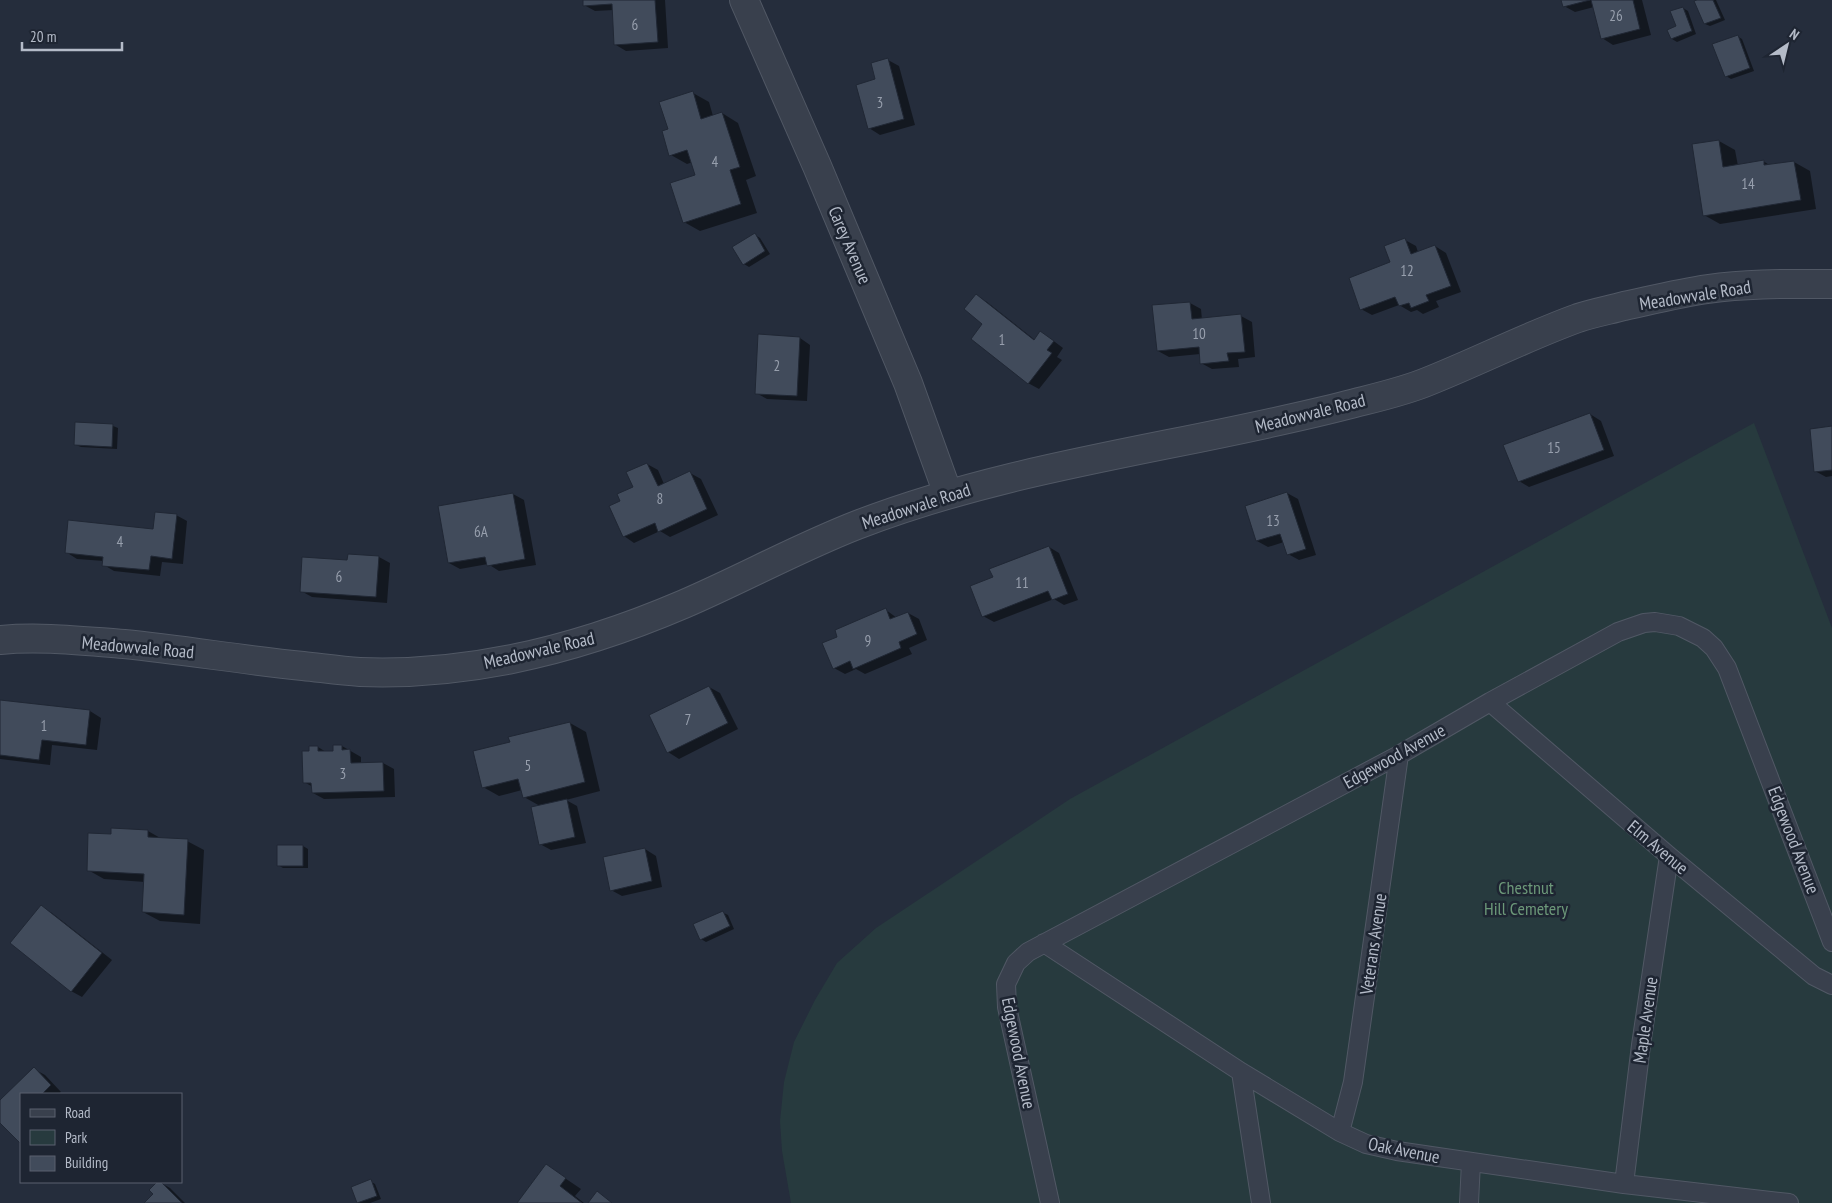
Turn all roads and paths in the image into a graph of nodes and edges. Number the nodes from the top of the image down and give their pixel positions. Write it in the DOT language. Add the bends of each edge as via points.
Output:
graph roads {
  1 [pos="744,0"];
  2 [pos="1832,284"];
  3 [pos="948,494"];
  4 [pos="0,640"];
  5 [pos="1490,702"];
  6 [pos="1399,755"];
  7 [pos="1669,856"];
  8 [pos="1832,942"];
  9 [pos="1044,943"];
  10 [pos="1832,985"];
  11 [pos="1241,1072"];
  12 [pos="1340,1132"];
  13 [pos="1471,1162"];
  14 [pos="1624,1184"];
  15 [pos="1050,1203"];
  16 [pos="1261,1203"];
  17 [pos="1469,1203"];
  18 [pos="1789,1203"];
  1 -- 3 [label="street, Carey Avenue" via="908,383"];
  2 -- 3 [label="street, Meadowvale Road" via="1712,288 1668,296 1582,317 1424,384 1360,402 1265,425 1075,462"];
  3 -- 4 [label="street, Meadowvale Road" via="857,525 628,628 513,659 456,668 358,672 176,649 85,641"];
  5 -- 6 [label="lane, Edgewood Avenue"];
  5 -- 7 [label="lane, Elm Avenue"];
  5 -- 8 [label="lane, Edgewood Avenue" via="1618,632 1644,623 1679,626 1703,638 1727,668"];
  6 -- 9 [label="lane, Edgewood Avenue"];
  6 -- 12 [label="lane, Veterans Avenue" via="1353,1082"];
  7 -- 10 [label="lane, Elm Avenue" via="1814,976"];
  7 -- 14 [label="lane, Maple Avenue"];
  9 -- 11 [label="lane, Oak Avenue"];
  9 -- 15 [label="lane, Edgewood Avenue" via="1016,963 1006,984 1006,996"];
  11 -- 12 [label="lane, Oak Avenue"];
  11 -- 16 [label="lane"];
  12 -- 13 [label="lane, Oak Avenue" via="1366,1144"];
  13 -- 14 [label="lane, Oak Avenue"];
  13 -- 17 [label="lane"];
  14 -- 18 [label="lane, Oak Avenue"];
}
